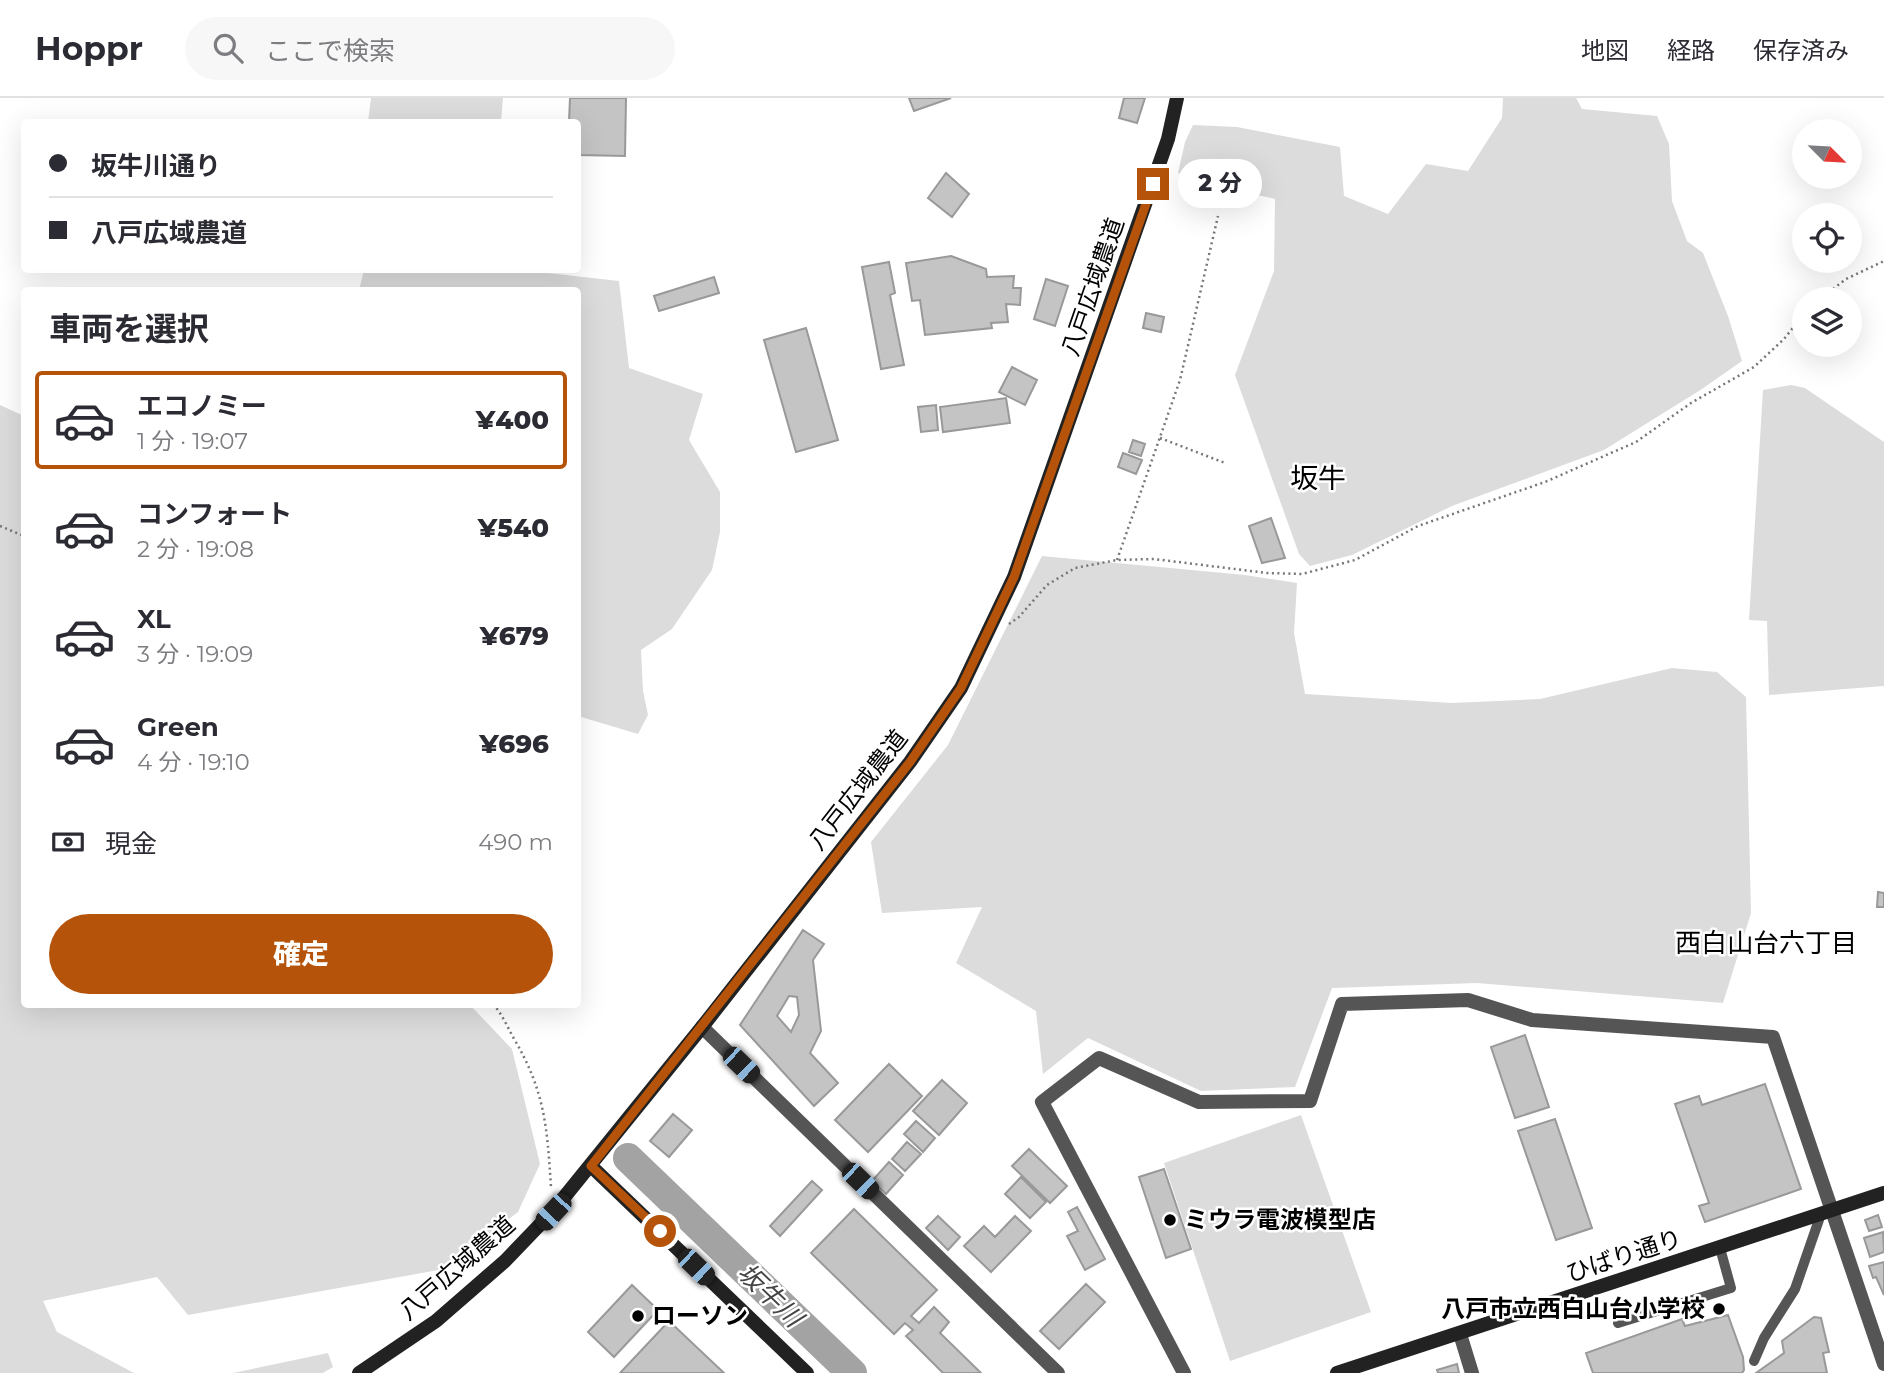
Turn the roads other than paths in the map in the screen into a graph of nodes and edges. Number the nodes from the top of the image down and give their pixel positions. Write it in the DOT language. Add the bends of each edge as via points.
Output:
graph roads {
  1 [pos="1177,98"];
  2 [pos="702,1027"];
  3 [pos="591,1166"];
  4 [pos="1884,1193"];
  5 [pos="1826,1212"];
  6 [pos="1720,1248"];
  7 [pos="1884,1312"];
  8 [pos="1868,1317"];
  9 [pos="1618,1324"];
  10 [pos="1460,1334"];
  11 [pos="1755,1361"];
  12 [pos="1884,1364"];
  13 [pos="359,1373"];
  14 [pos="807,1373"];
  15 [pos="1058,1373"];
  16 [pos="1184,1373"];
  17 [pos="1337,1373"];
  18 [pos="1472,1373"];
  1 -- 2 [label="street, 八戸広域農道" via="1168,139 1024,551 961,688 910,762"];
  2 -- 3 [label="street, 八戸広域農道"];
  2 -- 15 [label="street"];
  3 -- 13 [label="street, 八戸広域農道" via="506,1261 436,1321"];
  3 -- 14 [label="street"];
  4 -- 5 [label="street, ひばり通り"];
  5 -- 6 [label="street, ひばり通り"];
  5 -- 8 [label="street"];
  5 -- 11 [label="lane" via="1795,1289"];
  5 -- 16 [label="street" via="1773,1037 1532,1020 1468,1000 1342,1004 1310,1101 1199,1102 1099,1058 1042,1102"];
  6 -- 9 [label="lane" via="1731,1288"];
  6 -- 10 [label="street, ひばり通り"];
  7 -- 8 [label="street"];
  8 -- 12 [label="street"];
  10 -- 17 [label="street, ひばり通り"];
  10 -- 18 [label="street"];
}
